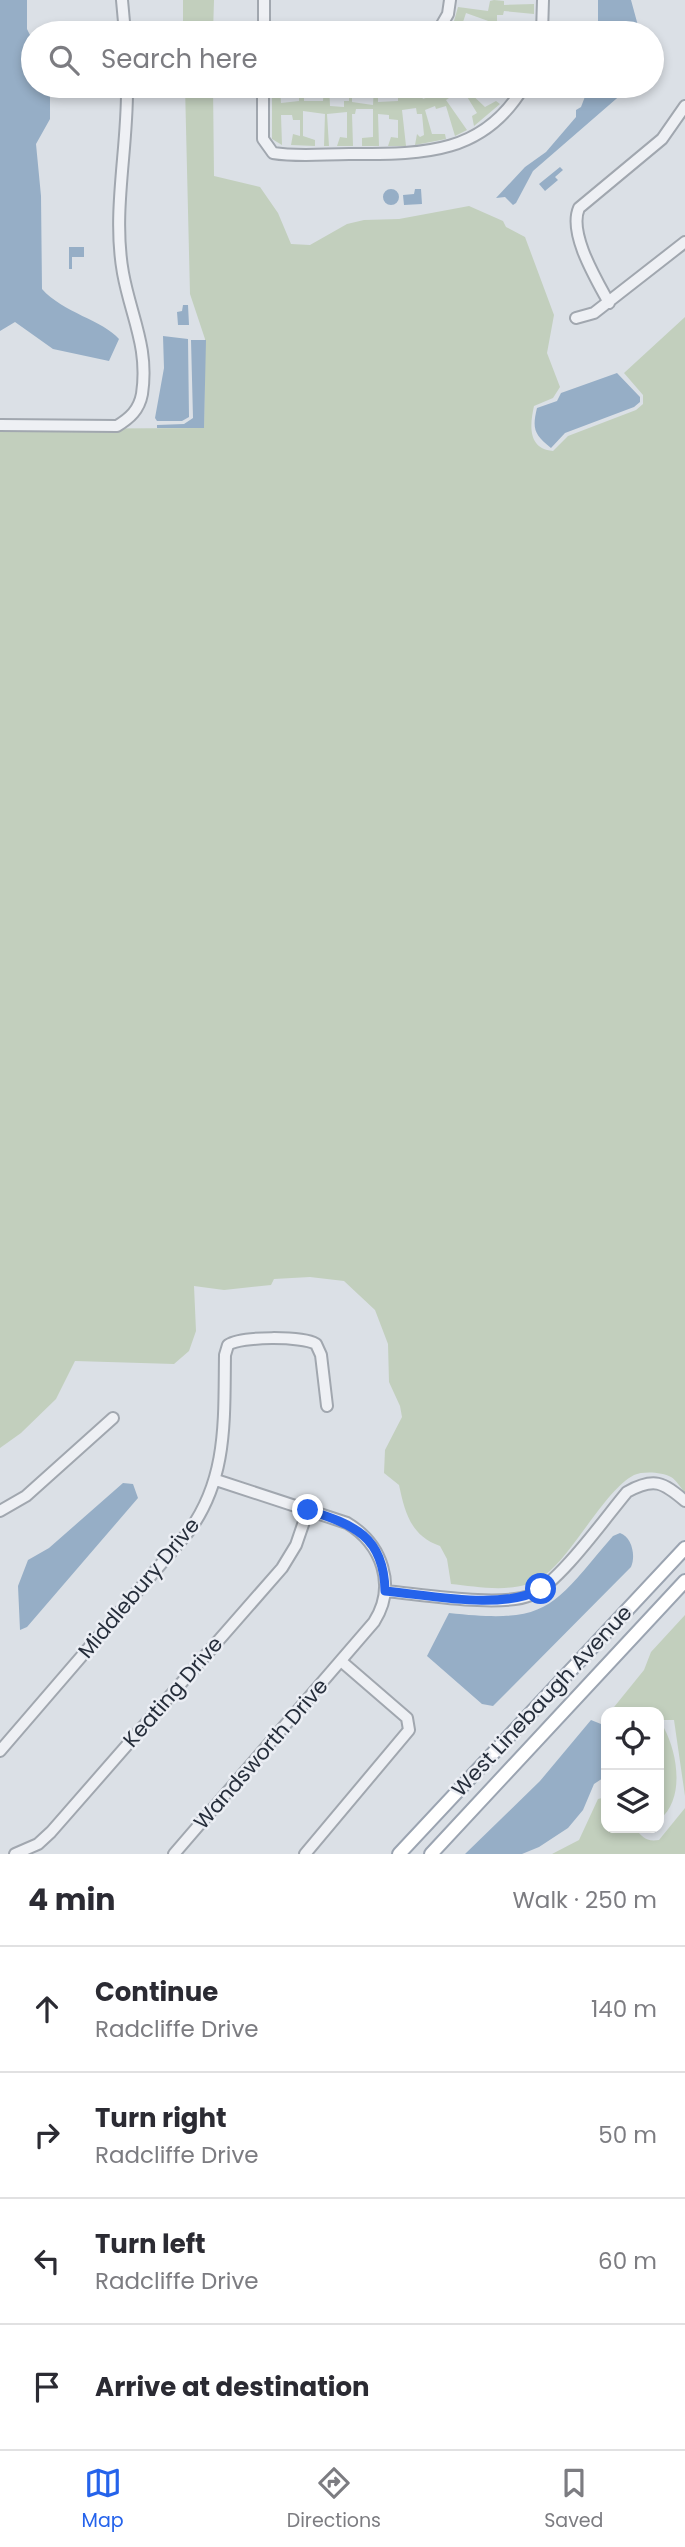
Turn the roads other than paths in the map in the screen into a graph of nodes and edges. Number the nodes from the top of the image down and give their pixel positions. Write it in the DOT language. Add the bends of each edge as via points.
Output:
graph roads {
  1 [pos="122,0"];
  2 [pos="264,0"];
  3 [pos="450,0"];
  4 [pos="543,0"];
  5 [pos="124,21"];
  6 [pos="264,21"];
  7 [pos="444,21"];
  8 [pos="542,21"];
  9 [pos="126,98"];
  10 [pos="264,98"];
  11 [pos="515,98"];
  12 [pos="685,106"];
  13 [pos="685,242"];
  14 [pos="609,303"];
  15 [pos="576,318"];
  16 [pos="0,425"];
  17 [pos="327,1406"];
  18 [pos="113,1418"];
  19 [pos="216,1480"];
  20 [pos="685,1501"];
  21 [pos="308,1510"];
  22 [pos="0,1511"];
  23 [pos="685,1548"];
  24 [pos="685,1581"];
  25 [pos="385,1591"];
  26 [pos="341,1661"];
  27 [pos="0,1751"];
  28 [pos="15,1854"];
  29 [pos="174,1854"];
  30 [pos="305,1854"];
  31 [pos="399,1854"];
  32 [pos="431,1854"];
  1 -- 5 [label="street"];
  2 -- 6 [label="street"];
  3 -- 7 [label="street"];
  4 -- 8 [label="street"];
  9 -- 16 [label="street" via="120,218 123,273 144,363 142,397 132,417 117,426"];
  10 -- 11 [label="street" via="263,139 274,153 392,155 441,150 475,136 499,118"];
  12 -- 14 [label="street" via="662,139 579,208 575,217 590,267"];
  13 -- 14 [label="street"];
  14 -- 15 [label="street"];
  17 -- 19 [label="street, Middlebury Drive" via="316,1344 306,1340 234,1340 225,1350 224,1439"];
  18 -- 22 [label="street" via="26,1496"];
  19 -- 21 [label="street"];
  19 -- 27 [label="street, Middlebury Drive" via="186,1535"];
  20 -- 25 [label="street" via="656,1483 643,1483 627,1492 551,1581 529,1596 503,1600"];
  21 -- 25 [label="street" via="347,1523 366,1538 381,1562"];
  21 -- 28 [label="street, Keating Drive" via="282,1568 51,1832"];
  23 -- 31 [label="main road, West Linebaugh Avenue"];
  24 -- 32 [label="main road, West Linebaugh Avenue"];
  25 -- 26 [label="street" via="374,1622"];
  26 -- 29 [label="street, Wandsworth Drive"];
  26 -- 30 [label="street, Wandsworth Drive" via="407,1718 409,1730"];
}
